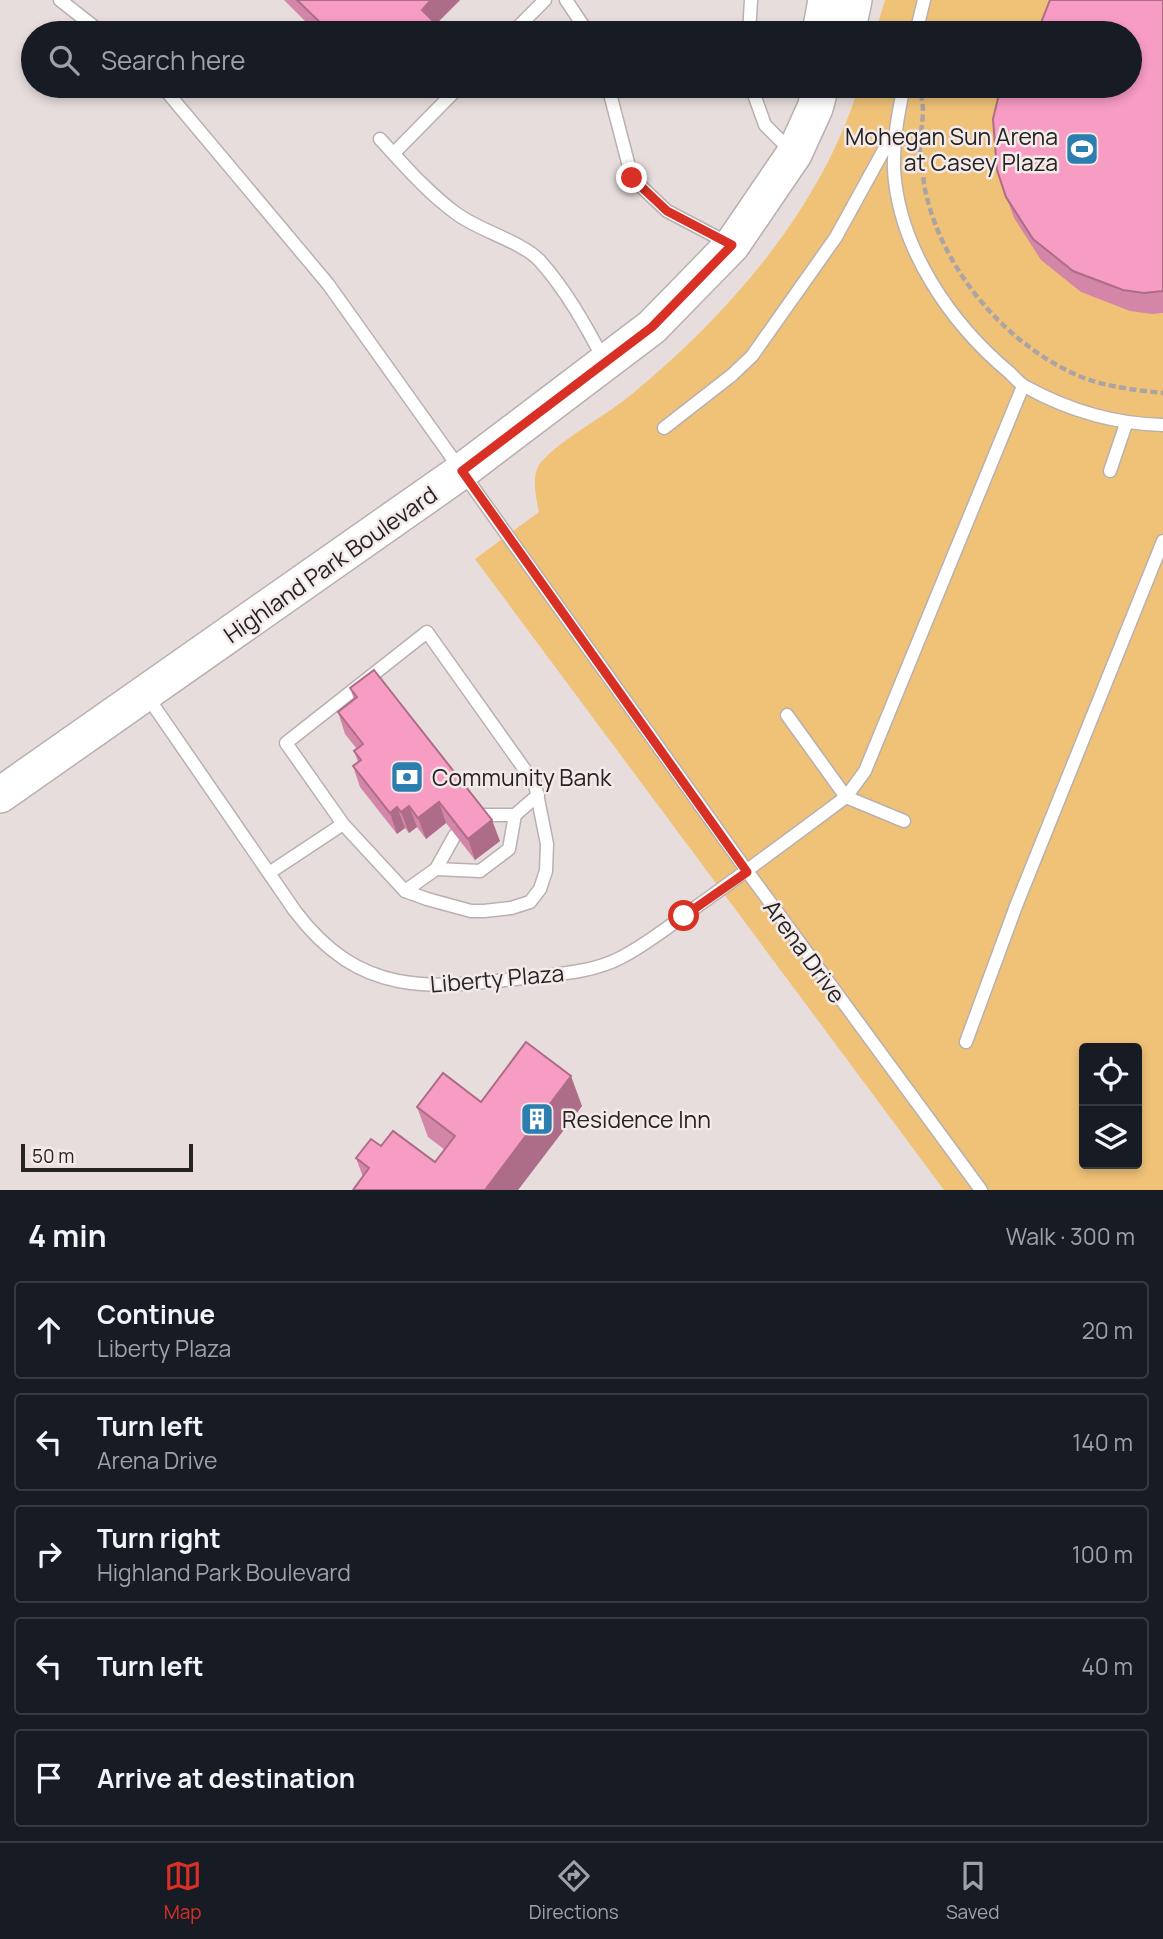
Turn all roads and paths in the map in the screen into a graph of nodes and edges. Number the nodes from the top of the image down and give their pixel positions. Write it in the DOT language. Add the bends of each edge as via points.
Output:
graph roads {
  1 [pos="60,0"];
  2 [pos="545,0"];
  3 [pos="566,0"];
  4 [pos="751,0"];
  5 [pos="826,0"];
  6 [pos="854,0"];
  7 [pos="924,0"];
  8 [pos="87,21"];
  9 [pos="524,21"];
  10 [pos="580,21"];
  11 [pos="750,21"];
  12 [pos="822,21"];
  13 [pos="850,21"];
  14 [pos="919,21"];
  15 [pos="172,98"];
  16 [pos="448,98"];
  17 [pos="611,98"];
  18 [pos="755,98"];
  19 [pos="818,98"];
  20 [pos="905,98"];
  21 [pos="922,98"];
  22 [pos="898,115"];
  23 [pos="380,138"];
  24 [pos="394,153"];
  25 [pos="794,154"];
  26 [pos="732,245"];
  27 [pos="606,364"];
  28 [pos="1023,386"];
  29 [pos="1163,393"];
  30 [pos="1126,424"];
  31 [pos="1163,425"];
  32 [pos="664,428"];
  33 [pos="462,471"];
  34 [pos="1110,471"];
  35 [pos="1163,541"];
  36 [pos="146,695"];
  37 [pos="787,715"];
  38 [pos="0,795"];
  39 [pos="538,795"];
  40 [pos="846,797"];
  41 [pos="479,815"];
  42 [pos="516,815"];
  43 [pos="904,821"];
  44 [pos="343,824"];
  45 [pos="455,835"];
  46 [pos="436,869"];
  47 [pos="747,872"];
  48 [pos="269,873"];
  49 [pos="405,891"];
  50 [pos="966,1042"];
  51 [pos="981,1190"];
  1 -- 8 [label="lane"];
  2 -- 9 [label="lane"];
  3 -- 10 [label="lane"];
  4 -- 11 [label="lane"];
  5 -- 12 [label="main road"];
  6 -- 13 [label="main road"];
  7 -- 14 [label="lane"];
  15 -- 33 [label="lane, Arena Drive" via="328,284"];
  16 -- 24 [label="lane"];
  17 -- 26 [label="lane" via="632,178 667,211"];
  18 -- 25 [label="lane" via="765,125"];
  19 -- 25 [label="main road, Highland Park Boulevard"];
  20 -- 22 [label="lane"];
  21 -- 29 [label="path" via="920,151 932,217 945,248 990,312 1048,360 1081,376"];
  22 -- 28 [label="lane" via="894,173 908,234 946,303 983,351"];
  22 -- 32 [label="lane" via="888,144 836,237 752,356"];
  23 -- 24 [label="lane"];
  24 -- 27 [label="lane" via="455,213 540,260"];
  25 -- 26 [label="main road, Highland Park Boulevard"];
  26 -- 27 [label="main road, Highland Park Boulevard" via="652,327"];
  27 -- 33 [label="main road, Highland Park Boulevard"];
  28 -- 30 [label="lane"];
  28 -- 40 [label="lane, Liberty Plaza" via="864,771"];
  30 -- 31 [label="lane"];
  30 -- 34 [label="lane"];
  33 -- 36 [label="main road, Highland Park Boulevard"];
  33 -- 47 [label="lane, Arena Drive"];
  35 -- 50 [label="lane"];
  36 -- 38 [label="main road, Highland Park Boulevard"];
  36 -- 48 [label="lane, Liberty Plaza"];
  37 -- 40 [label="lane"];
  39 -- 42 [label="lane"];
  39 -- 44 [label="lane" via="535,784 427,632 286,743"];
  39 -- 49 [label="lane" via="547,844 546,871 530,902 471,911"];
  40 -- 43 [label="lane"];
  40 -- 47 [label="lane, Liberty Plaza"];
  41 -- 42 [label="lane"];
  42 -- 46 [label="lane" via="509,849 480,871"];
  44 -- 48 [label="lane"];
  44 -- 49 [label="lane"];
  45 -- 46 [label="lane"];
  46 -- 49 [label="lane"];
  47 -- 48 [label="lane, Liberty Plaza" via="645,943 600,966 442,987 365,971 334,953 310,930"];
  47 -- 51 [label="lane, Arena Drive"];
}
